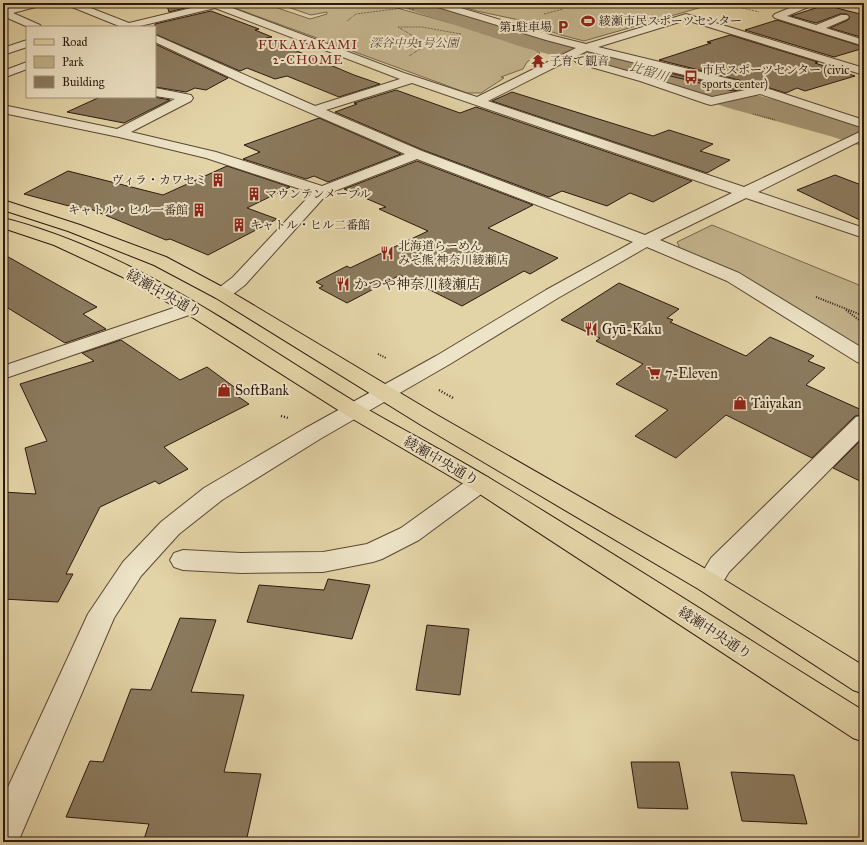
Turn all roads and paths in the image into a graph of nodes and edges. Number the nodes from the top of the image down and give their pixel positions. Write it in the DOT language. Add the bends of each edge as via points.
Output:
graph roads {
  1 [pos="40,3"];
  2 [pos="70,3"];
  3 [pos="434,3"];
  4 [pos="810,3"];
  5 [pos="406,8"];
  6 [pos="563,9"];
  7 [pos="3,13"];
  8 [pos="540,15"];
  9 [pos="844,17"];
  10 [pos="347,21"];
  11 [pos="34,26"];
  12 [pos="127,26"];
  13 [pos="816,28"];
  14 [pos="467,35"];
  15 [pos="156,38"];
  16 [pos="26,43"];
  17 [pos="864,43"];
  18 [pos="3,52"];
  19 [pos="574,53"];
  20 [pos="26,67"];
  21 [pos="864,72"];
  22 [pos="3,75"];
  23 [pos="406,77"];
  24 [pos="759,90"];
  25 [pos="156,92"];
  26 [pos="478,101"];
  27 [pos="3,109"];
  28 [pos="314,110"];
  29 [pos="864,124"];
  30 [pos="119,133"];
  31 [pos="859,137"];
  32 [pos="417,154"];
  33 [pos="322,191"];
  34 [pos="746,192"];
  35 [pos="3,205"];
  36 [pos="3,223"];
  37 [pos="864,233"];
  38 [pos="646,241"];
  39 [pos="222,294"];
  40 [pos="191,308"];
  41 [pos="844,309"];
  42 [pos="864,324"];
  43 [pos="378,354"];
  44 [pos="386,358"];
  45 [pos="864,358"];
  46 [pos="3,373"];
  47 [pos="437,388"];
  48 [pos="384,392"];
  49 [pos="453,398"];
  50 [pos="354,410"];
  51 [pos="864,422"];
  52 [pos="480,483"];
  53 [pos="183,560"];
  54 [pos="709,584"];
  55 [pos="864,681"];
  56 [pos="864,728"];
  57 [pos="3,836"];
  1 -- 7 [label="street"];
  2 -- 12 [label="street"];
  3 -- 19 [label="street" via="550,38"];
  4 -- 13 [label="street" via="778,16"];
  5 -- 10 [label="path" via="356,14"];
  6 -- 8 [label="path"];
  7 -- 11 [label="street"];
  9 -- 13 [label="street"];
  12 -- 23 [label="street" via="216,5"];
  13 -- 17 [label="street"];
  14 -- 23 [label="path" via="406,25 398,27 423,42 423,47 401,60 410,72"];
  15 -- 28 [label="street"];
  16 -- 18 [label="street"];
  19 -- 21 [label="street" via="686,17"];
  19 -- 24 [label="street" via="650,62 665,70 691,77"];
  19 -- 24 [label="street" via="607,68 711,101"];
  19 -- 26 [label="street"];
  20 -- 22 [label="street"];
  23 -- 26 [label="street"];
  23 -- 28 [label="street"];
  24 -- 29 [label="street"];
  25 -- 30 [label="street" via="187,98"];
  26 -- 34 [label="street"];
  27 -- 30 [label="street"];
  28 -- 32 [label="street"];
  30 -- 33 [label="street" via="211,154"];
  31 -- 34 [label="street"];
  32 -- 33 [label="street"];
  32 -- 38 [label="street"];
  33 -- 39 [label="street" via="239,281"];
  34 -- 37 [label="street"];
  34 -- 38 [label="street"];
  35 -- 39 [label="main road, 綾瀬中央通り" via="74,228 160,261"];
  36 -- 40 [label="main road, 綾瀬中央通り" via="60,242 136,276"];
  38 -- 45 [label="street" via="733,277"];
  38 -- 48 [label="street"];
  39 -- 48 [label="main road, 綾瀬中央通り"];
  40 -- 46 [label="street"];
  40 -- 50 [label="main road, 綾瀬中央通り"];
  41 -- 42 [label="path"];
  43 -- 44 [label="path"];
  47 -- 49 [label="path"];
  48 -- 50 [label="street"];
  48 -- 54 [label="main road, 綾瀬中央通り"];
  50 -- 52 [label="main road, 綾瀬中央通り"];
  50 -- 57 [label="street" via="213,494 170,528 132,569 102,614"];
  51 -- 54 [label="street" via="720,565"];
  52 -- 53 [label="street" via="410,534 373,552 323,562 241,563"];
  52 -- 56 [label="main road, 綾瀬中央通り"];
  54 -- 55 [label="main road, 綾瀬中央通り"];
}
